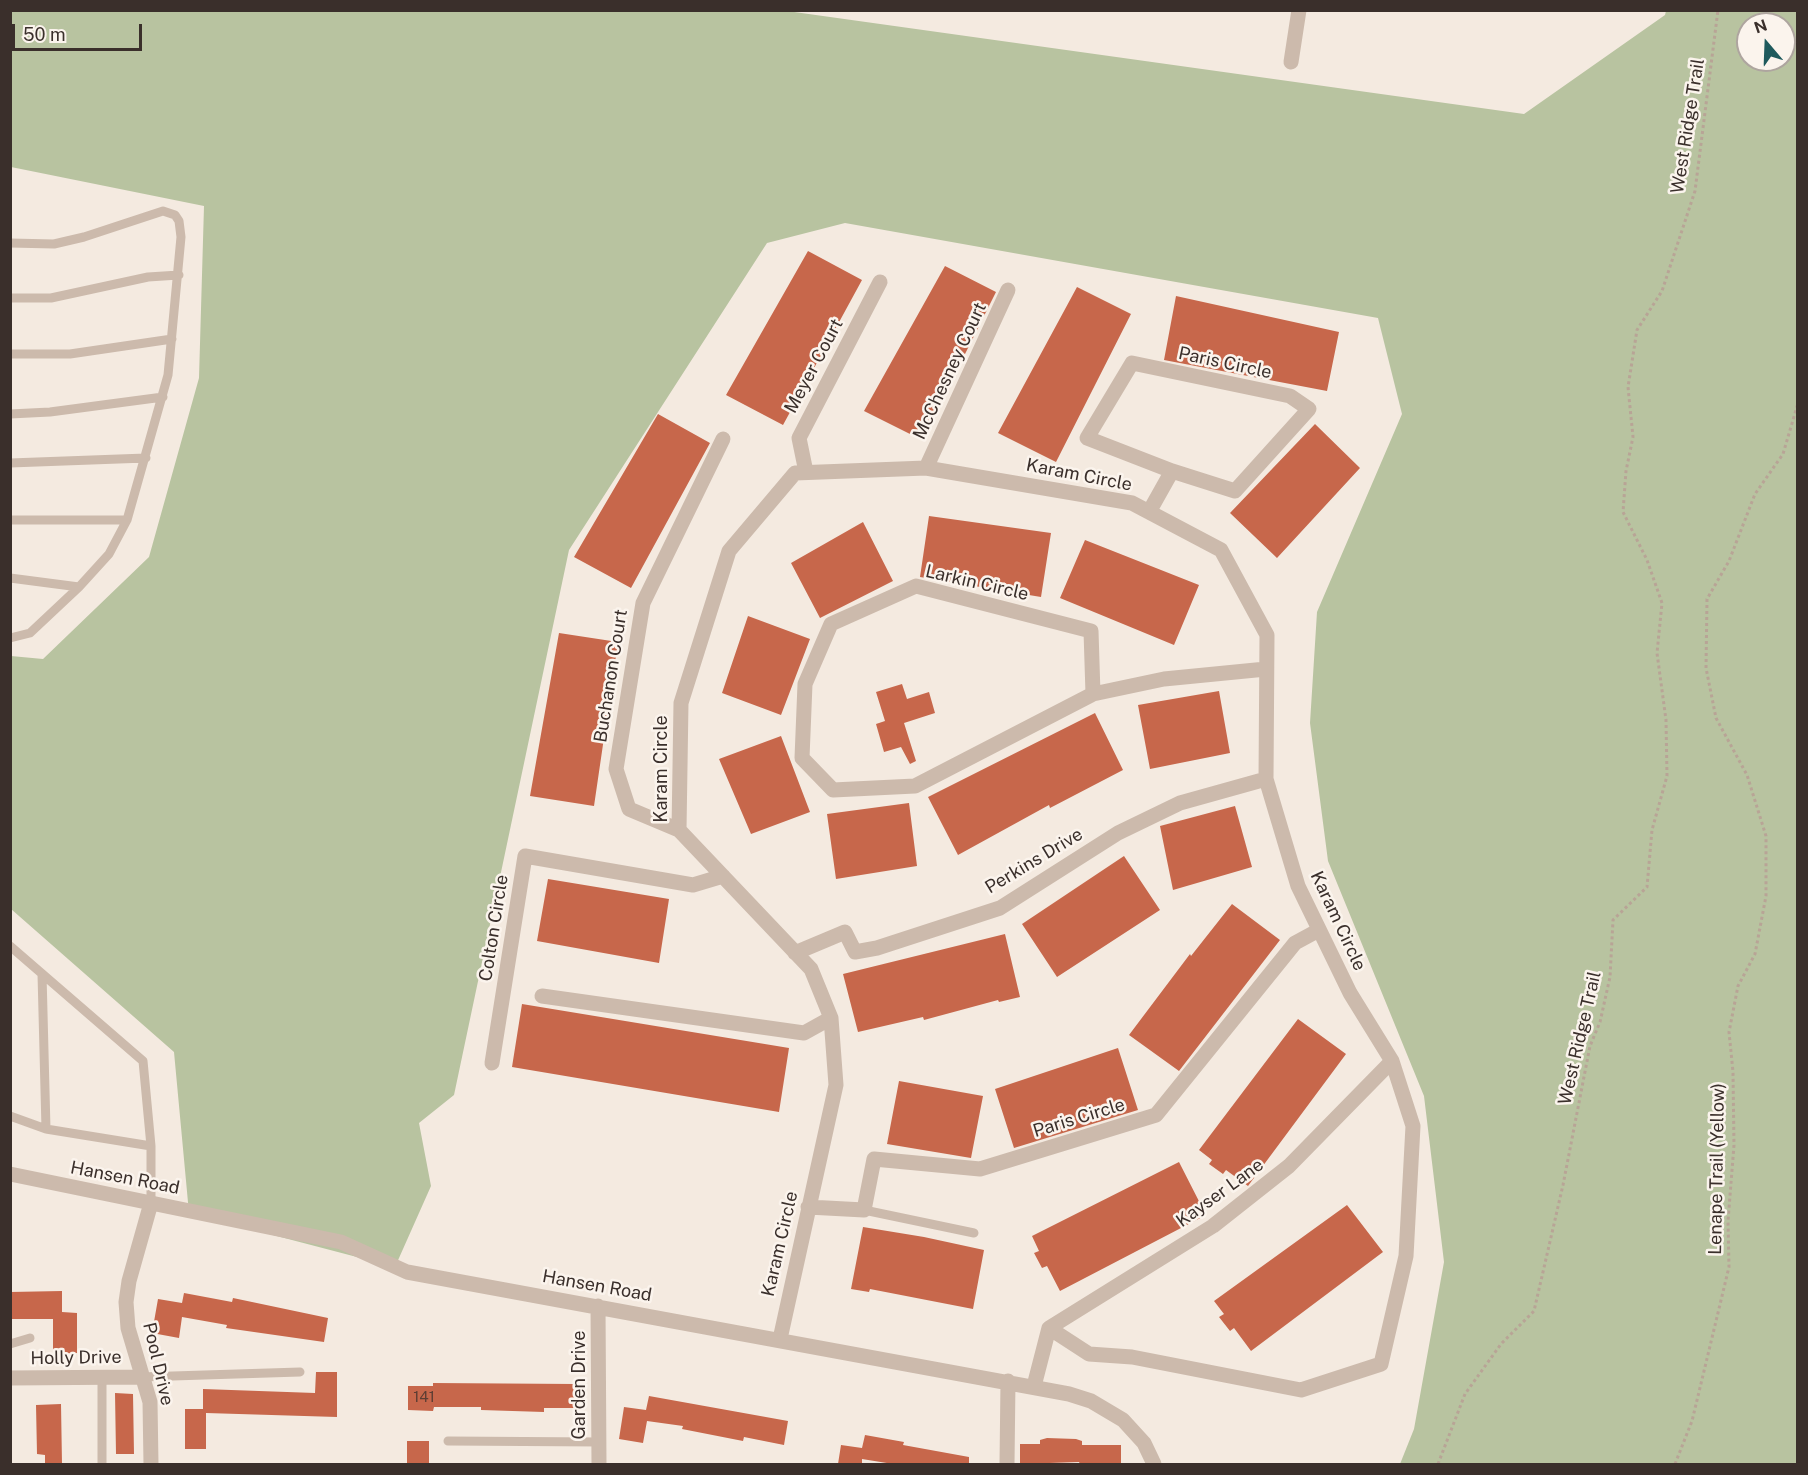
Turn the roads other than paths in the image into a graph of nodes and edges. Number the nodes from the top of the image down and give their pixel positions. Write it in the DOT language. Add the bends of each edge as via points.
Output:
graph roads {
  1 [pos="1299,10"];
  2 [pos="1291,62"];
  3 [pos="10,243"];
  4 [pos="179,274"];
  5 [pos="880,282"];
  6 [pos="1008,290"];
  7 [pos="10,298"];
  8 [pos="172,339"];
  9 [pos="10,354"];
  10 [pos="163,397"];
  11 [pos="10,414"];
  12 [pos="723,439"];
  13 [pos="146,458"];
  14 [pos="10,464"];
  15 [pos="926,468"];
  16 [pos="1172,471"];
  17 [pos="806,472"];
  18 [pos="1149,512"];
  19 [pos="10,520"];
  20 [pos="128,520"];
  21 [pos="10,578"];
  22 [pos="79,587"];
  23 [pos="10,638"];
  24 [pos="1266,669"];
  25 [pos="1093,694"];
  26 [pos="1266,779"];
  27 [pos="679,830"];
  28 [pos="723,876"];
  29 [pos="1319,930"];
  30 [pos="10,946"];
  31 [pos="795,953"];
  32 [pos="42,974"];
  33 [pos="542,996"];
  34 [pos="831,1018"];
  35 [pos="1392,1061"];
  36 [pos="492,1063"];
  37 [pos="10,1116"];
  38 [pos="46,1129"];
  39 [pos="151,1146"];
  40 [pos="10,1174"];
  41 [pos="151,1203"];
  42 [pos="808,1207"];
  43 [pos="864,1210"];
  44 [pos="974,1233"];
  45 [pos="598,1306"];
  46 [pos="1049,1328"];
  47 [pos="30,1338"];
  48 [pos="780,1339"];
  49 [pos="10,1344"];
  50 [pos="300,1372"];
  51 [pos="102,1377"];
  52 [pos="141,1377"];
  53 [pos="10,1378"];
  54 [pos="1008,1381"];
  55 [pos="1034,1386"];
  56 [pos="448,1441"];
  57 [pos="599,1443"];
  58 [pos="102,1464"];
  59 [pos="151,1464"];
  60 [pos="599,1464"];
  61 [pos="1007,1464"];
  62 [pos="1154,1464"];
  1 -- 2 [label="street"];
  3 -- 4 [label="lane" via="54,244 169,212 179,221"];
  4 -- 7 [label="lane" via="51,298"];
  4 -- 8 [label="lane"];
  5 -- 17 [label="street, Meyer Court" via="799,438"];
  6 -- 15 [label="street, McChesney Court"];
  8 -- 9 [label="lane" via="70,354"];
  8 -- 10 [label="lane"];
  10 -- 11 [label="lane"];
  10 -- 13 [label="lane"];
  12 -- 27 [label="street, Buchanon Court" via="643,603 616,769 629,809"];
  13 -- 14 [label="lane"];
  13 -- 20 [label="lane"];
  15 -- 17 [label="street, Karam Circle"];
  15 -- 18 [label="street, Karam Circle" via="1132,503"];
  16 -- 16 [label="street, Paris Circle" via="1234,491 1309,410 1290,396 1132,363 1087,438"];
  16 -- 18 [label="street"];
  17 -- 27 [label="street, Karam Circle" via="795,473 729,551 681,703"];
  18 -- 24 [label="street, Karam Circle" via="1221,550 1267,635"];
  19 -- 20 [label="lane"];
  20 -- 22 [label="lane" via="109,554"];
  21 -- 22 [label="lane"];
  22 -- 23 [label="lane" via="30,633"];
  24 -- 25 [label="street, Larkin Circle" via="1164,679"];
  24 -- 26 [label="street, Karam Circle"];
  25 -- 25 [label="street, Larkin Circle" via="915,786 832,790 802,758 805,684 831,624 916,586 1091,631"];
  26 -- 29 [label="street, Karam Circle" via="1298,886"];
  26 -- 31 [label="street, Perkins Drive" via="1180,803 1118,833 1000,908 877,948 855,952 844,932"];
  27 -- 28 [label="street, Karam Circle"];
  28 -- 31 [label="street, Karam Circle"];
  28 -- 36 [label="street, Colton Circle" via="693,885 525,856"];
  29 -- 35 [label="street, Karam Circle" via="1350,993"];
  29 -- 43 [label="street, Paris Circle" via="1295,943 1156,1115 980,1169 874,1160"];
  30 -- 32 [label="lane"];
  31 -- 34 [label="street, Karam Circle" via="811,969"];
  32 -- 38 [label="lane"];
  32 -- 39 [label="lane" via="143,1061"];
  33 -- 34 [label="street" via="804,1033"];
  34 -- 42 [label="street, Karam Circle" via="836,1085"];
  35 -- 46 [label="street, Kayser Lane" via="1289,1166 1213,1226"];
  35 -- 46 [label="street, Karam Circle" via="1413,1126 1406,1256 1381,1364 1301,1390 1132,1357 1089,1354"];
  37 -- 38 [label="lane"];
  38 -- 39 [label="lane"];
  39 -- 41 [label="lane"];
  40 -- 41 [label="street, Hansen Road"];
  41 -- 45 [label="street, Hansen Road" via="341,1242 407,1272"];
  41 -- 52 [label="street, Pool Drive" via="126,1302 128,1328"];
  42 -- 43 [label="street"];
  42 -- 48 [label="street, Karam Circle"];
  43 -- 44 [label="lane"];
  45 -- 48 [label="street, Hansen Road"];
  45 -- 57 [label="street, Garden Drive"];
  46 -- 55 [label="street"];
  47 -- 49 [label="lane"];
  48 -- 54 [label="street, Hansen Road"];
  50 -- 52 [label="lane"];
  51 -- 52 [label="street, Holly Drive"];
  51 -- 53 [label="street, Holly Drive"];
  51 -- 58 [label="lane"];
  52 -- 59 [label="street, Pool Drive" via="150,1402"];
  54 -- 55 [label="street, Hansen Road"];
  54 -- 61 [label="street"];
  55 -- 62 [label="street, Hansen Road" via="1107,1409 1134,1431"];
  56 -- 57 [label="lane"];
  57 -- 60 [label="street, Garden Drive"];
}
